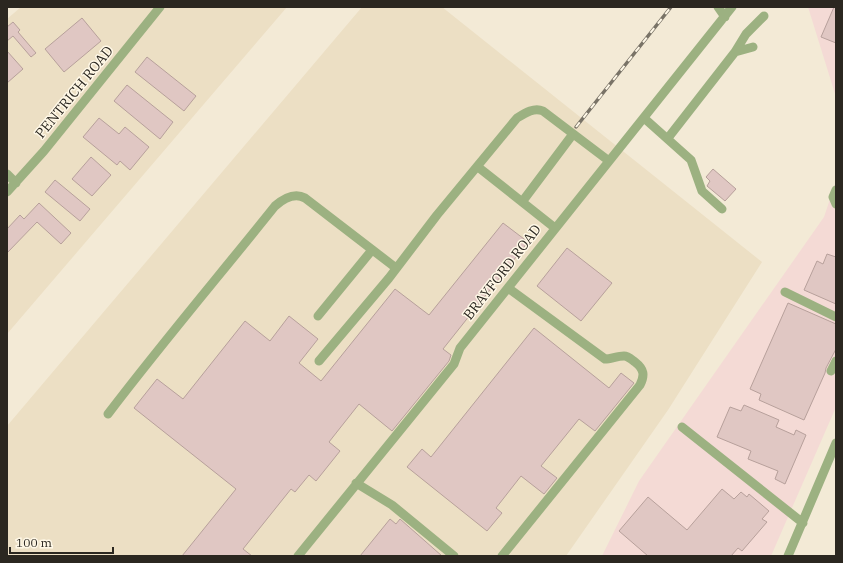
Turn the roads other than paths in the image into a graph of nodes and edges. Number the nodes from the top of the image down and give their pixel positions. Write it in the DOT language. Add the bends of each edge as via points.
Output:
graph roads {
  1 [pos="160,7"];
  2 [pos="718,7"];
  3 [pos="732,7"];
  4 [pos="764,16"];
  5 [pos="725,17"];
  6 [pos="754,47"];
  7 [pos="735,52"];
  8 [pos="644,118"];
  9 [pos="573,134"];
  10 [pos="668,138"];
  11 [pos="609,161"];
  12 [pos="478,167"];
  13 [pos="7,174"];
  14 [pos="16,183"];
  15 [pos="836,190"];
  16 [pos="7,192"];
  17 [pos="522,202"];
  18 [pos="836,204"];
  19 [pos="722,209"];
  20 [pos="555,228"];
  21 [pos="372,250"];
  22 [pos="396,268"];
  23 [pos="508,288"];
  24 [pos="785,292"];
  25 [pos="318,316"];
  26 [pos="836,317"];
  27 [pos="319,361"];
  28 [pos="836,361"];
  29 [pos="834,373"];
  30 [pos="108,414"];
  31 [pos="682,427"];
  32 [pos="836,443"];
  33 [pos="356,483"];
  34 [pos="803,523"];
  35 [pos="299,555"];
  36 [pos="454,556"];
  37 [pos="502,556"];
  38 [pos="788,556"];
  1 -- 14 [label="lane, PENTRICH ROAD"];
  2 -- 5 [label="lane"];
  3 -- 5 [label="lane, BRAYFORD ROAD"];
  4 -- 7 [label="lane" via="744,37"];
  5 -- 8 [label="lane, BRAYFORD ROAD"];
  6 -- 7 [label="lane"];
  7 -- 10 [label="lane"];
  8 -- 10 [label="lane"];
  8 -- 11 [label="lane, BRAYFORD ROAD"];
  9 -- 11 [label="lane"];
  9 -- 12 [label="lane" via="539,109 527,112 517,118"];
  9 -- 17 [label="lane"];
  10 -- 19 [label="lane" via="692,160 704,195"];
  11 -- 20 [label="lane, BRAYFORD ROAD"];
  12 -- 17 [label="lane"];
  12 -- 22 [label="lane"];
  13 -- 14 [label="lane"];
  14 -- 16 [label="lane, PENTRICH ROAD"];
  15 -- 18 [label="lane" via="833,197"];
  17 -- 20 [label="lane"];
  20 -- 23 [label="lane, BRAYFORD ROAD"];
  21 -- 22 [label="lane"];
  21 -- 25 [label="lane"];
  21 -- 30 [label="lane" via="301,196 279,202"];
  22 -- 27 [label="lane"];
  23 -- 33 [label="lane, BRAYFORD ROAD" via="460,348 454,364"];
  23 -- 37 [label="lane" via="605,359 624,356 629,358 642,367 644,378"];
  24 -- 26 [label="lane"];
  28 -- 29 [label="lane"];
  31 -- 34 [label="lane"];
  32 -- 34 [label="lane"];
  33 -- 35 [label="lane, BRAYFORD ROAD"];
  33 -- 36 [label="lane" via="392,505"];
  34 -- 38 [label="lane"];
}
